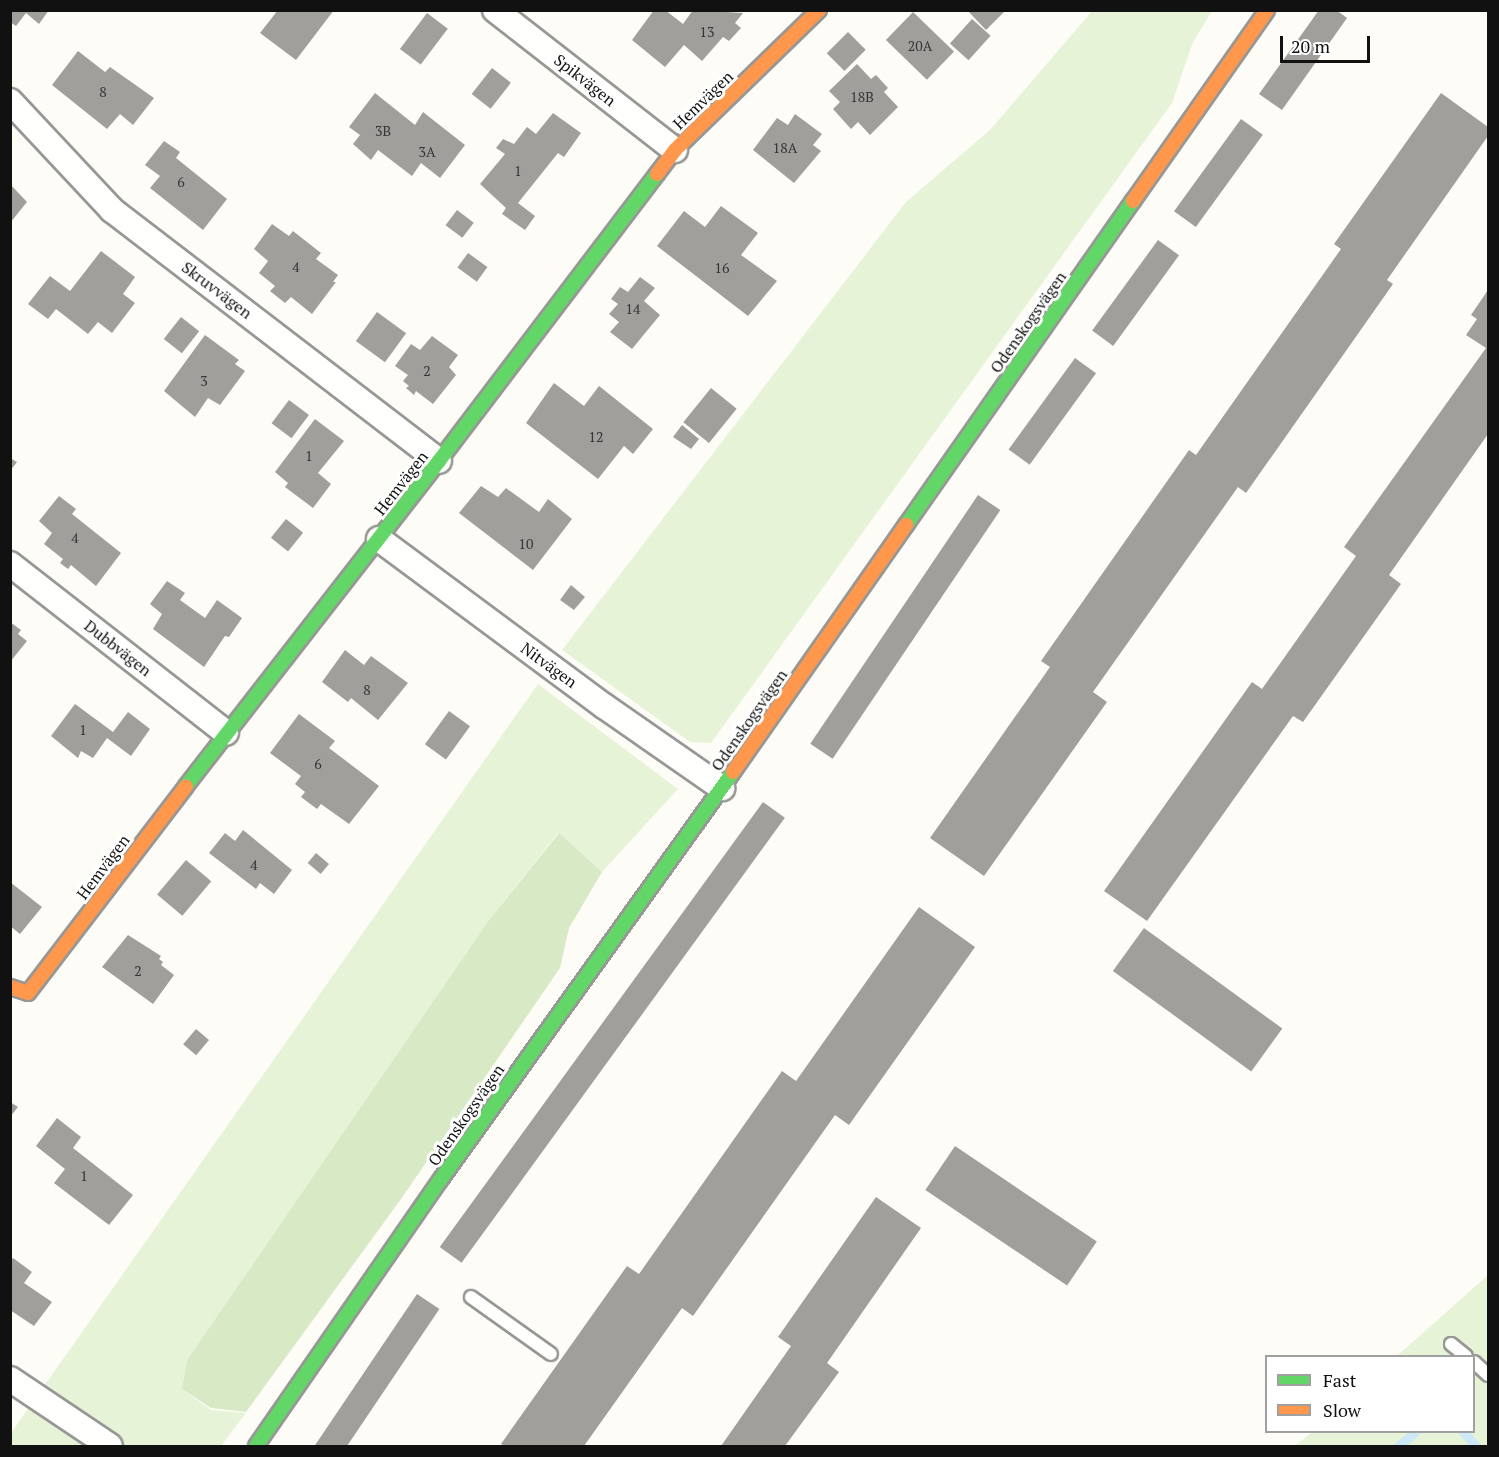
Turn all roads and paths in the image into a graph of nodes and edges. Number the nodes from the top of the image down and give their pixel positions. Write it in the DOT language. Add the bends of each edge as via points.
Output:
graph roads {
  1 [pos="495,10"];
  2 [pos="819,10"];
  3 [pos="1267,10"];
  4 [pos="10,101"];
  5 [pos="675,150"];
  6 [pos="439,461"];
  7 [pos="379,539"];
  8 [pos="10,564"];
  9 [pos="226,732"];
  10 [pos="722,788"];
  11 [pos="10,987"];
  12 [pos="471,1297"];
  13 [pos="1451,1344"];
  14 [pos="551,1354"];
  15 [pos="1465,1355"];
  16 [pos="1475,1364"];
  17 [pos="1488,1375"];
  18 [pos="10,1379"];
  19 [pos="110,1446"];
  20 [pos="256,1446"];
  1 -- 5 [label="street, Spikvägen"];
  2 -- 5 [label="street, Hemvägen"];
  3 -- 10 [label="street, Odenskogsvägen"];
  4 -- 6 [label="street, Skruvvägen" via="112,210"];
  5 -- 6 [label="street, Hemvägen"];
  6 -- 7 [label="street, Hemvägen"];
  7 -- 9 [label="street, Hemvägen"];
  7 -- 10 [label="street, Nitvägen"];
  8 -- 9 [label="street, Dubbvägen"];
  9 -- 11 [label="street, Hemvägen" via="28,993"];
  10 -- 20 [label="street, Odenskogsvägen" via="448,1169"];
  12 -- 14 [label="lane"];
  13 -- 15 [label="lane"];
  16 -- 17 [label="lane"];
  18 -- 19 [label="street"];
}
